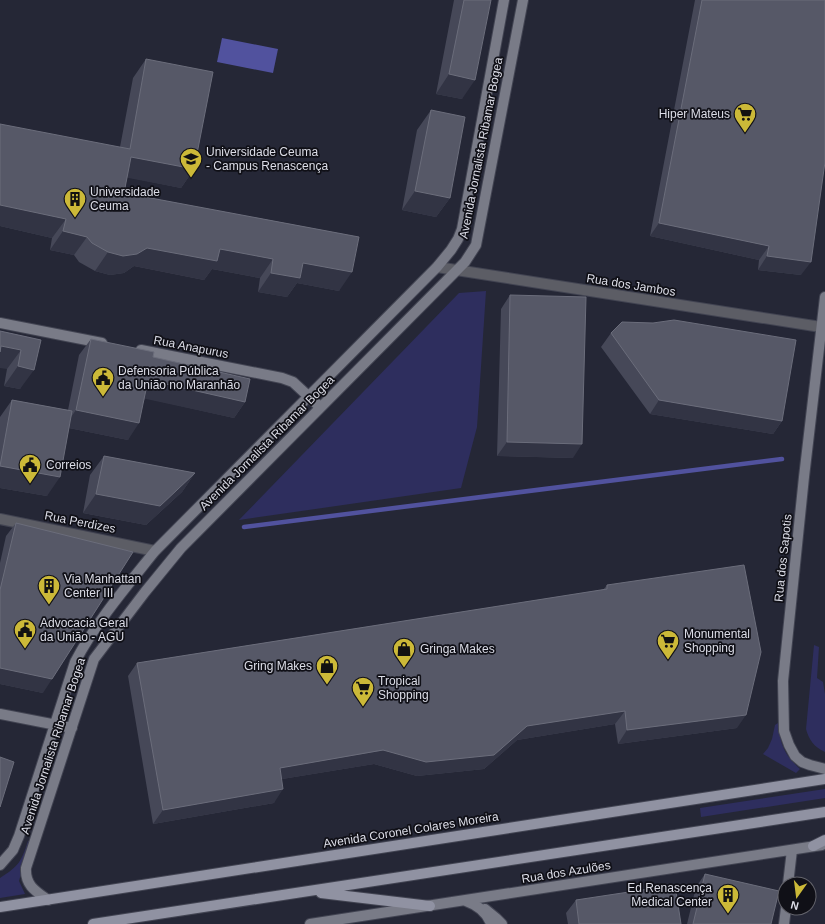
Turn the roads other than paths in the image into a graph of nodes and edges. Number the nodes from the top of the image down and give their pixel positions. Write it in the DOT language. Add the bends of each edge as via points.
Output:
graph roads {
  1 [pos="504,0"];
  2 [pos="523,0"];
  3 [pos="437,267"];
  4 [pos="456,270"];
  5 [pos="825,297"];
  6 [pos="0,323"];
  7 [pos="821,327"];
  8 [pos="110,344"];
  9 [pos="133,349"];
  10 [pos="308,396"];
  11 [pos="320,407"];
  12 [pos="0,519"];
  13 [pos="155,551"];
  14 [pos="0,714"];
  15 [pos="55,724"];
  16 [pos="72,728"];
  17 [pos="825,769"];
  18 [pos="825,779"];
  19 [pos="825,812"];
  20 [pos="825,840"];
  21 [pos="825,844"];
  22 [pos="813,846"];
  23 [pos="792,850"];
  24 [pos="0,865"];
  25 [pos="789,876"];
  26 [pos="307,891"];
  27 [pos="48,900"];
  28 [pos="466,901"];
  29 [pos="430,906"];
  30 [pos="478,906"];
  31 [pos="0,907"];
  32 [pos="93,924"];
  33 [pos="310,924"];
  34 [pos="491,924"];
  35 [pos="502,924"];
  1 -- 3 [label="main road, Avenida Jornalista Ribamar Bogea" via="462,229 451,250"];
  2 -- 4 [label="main road, Avenida Jornalista Ribamar Bogea" via="476,245 465,262"];
  3 -- 4 [label="street, Rua dos Jambos"];
  3 -- 10 [label="main road, Avenida Jornalista Ribamar Bogea"];
  4 -- 7 [label="street, Rua dos Jambos"];
  4 -- 11 [label="main road, Avenida Jornalista Ribamar Bogea"];
  5 -- 7 [label="main road, Rua dos Sapotis"];
  6 -- 8 [label="main road"];
  7 -- 17 [label="main road, Rua dos Sapotis" via="783,681 784,731 789,745 802,762"];
  9 -- 10 [label="main road, Rua Anapurus" via="282,378 293,382"];
  10 -- 11 [label="main road, Rua Anapurus"];
  10 -- 13 [label="main road, Avenida Jornalista Ribamar Bogea"];
  11 -- 16 [label="main road, Avenida Jornalista Ribamar Bogea" via="181,548 145,592 94,659"];
  12 -- 13 [label="street, Rua Perdizes"];
  13 -- 15 [label="main road, Avenida Jornalista Ribamar Bogea" via="81,651"];
  14 -- 15 [label="main road"];
  15 -- 16 [label="main road"];
  15 -- 24 [label="main road, Avenida Jornalista Ribamar Bogea" via="16,844"];
  16 -- 27 [label="main road, Avenida Jornalista Ribamar Bogea" via="26,868 30,886"];
  18 -- 27 [label="main road, Avenida Coronel Colares Moreira"];
  19 -- 26 [label="main road"];
  20 -- 22 [label="main road"];
  21 -- 22 [label="main road, Rua dos Azulões"];
  22 -- 23 [label="main road, Rua dos Azulões"];
  23 -- 25 [label="main road"];
  23 -- 28 [label="main road, Rua dos Azulões"];
  26 -- 29 [label="main road"];
  26 -- 32 [label="main road"];
  27 -- 31 [label="main road, Avenida Coronel Colares Moreira"];
  28 -- 29 [label="main road, Rua dos Azulões"];
  28 -- 30 [label="main road"];
  29 -- 33 [label="main road, Rua dos Azulões"];
  30 -- 34 [label="main road"];
  30 -- 35 [label="main road" via="489,911"];
}
